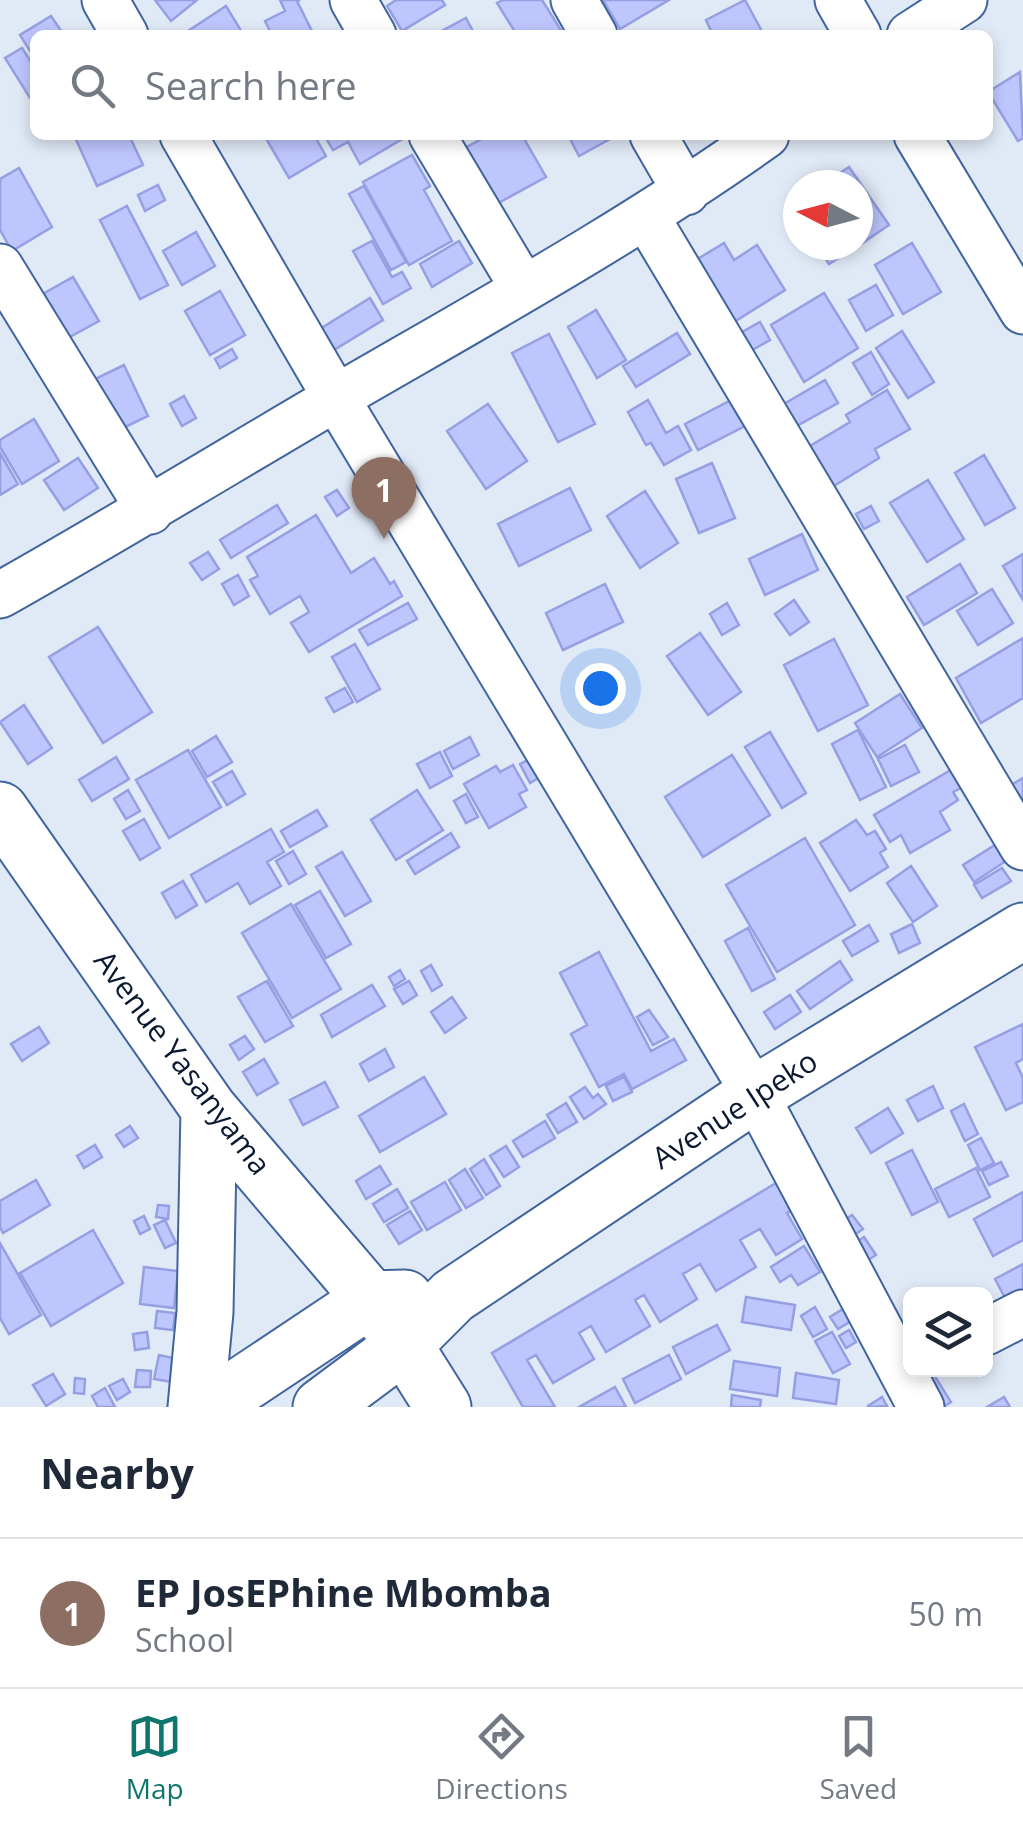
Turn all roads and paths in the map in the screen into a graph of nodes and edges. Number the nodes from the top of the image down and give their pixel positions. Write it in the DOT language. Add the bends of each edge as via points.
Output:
graph roads {
  1 [pos="105,0"];
  2 [pos="353,0"];
  3 [pos="574,0"];
  4 [pos="838,0"];
  5 [pos="964,0"];
  6 [pos="122,30"];
  7 [pos="371,30"];
  8 [pos="591,30"];
  9 [pos="855,30"];
  10 [pos="918,30"];
  11 [pos="186,140"];
  12 [pos="435,140"];
  13 [pos="655,140"];
  14 [pos="759,140"];
  15 [pos="920,140"];
  16 [pos="686,192"];
  17 [pos="647,218"];
  18 [pos="0,267"];
  19 [pos="524,290"];
  20 [pos="1023,311"];
  21 [pos="336,398"];
  22 [pos="150,511"];
  23 [pos="0,595"];
  24 [pos="0,810"];
  25 [pos="1023,848"];
  26 [pos="1023,932"];
  27 [pos="755,1094"];
  28 [pos="209,1109"];
  29 [pos="453,1296"];
  30 [pos="371,1299"];
  31 [pos="1023,1313"];
  32 [pos="993,1328"];
  33 [pos="404,1345"];
  34 [pos="913,1384"];
  35 [pos="196,1407"];
  36 [pos="209,1407"];
  37 [pos="320,1407"];
  38 [pos="442,1407"];
  1 -- 6 [label="street"];
  2 -- 7 [label="street"];
  3 -- 8 [label="street"];
  4 -- 9 [label="street"];
  5 -- 10 [label="street"];
  11 -- 21 [label="street"];
  12 -- 19 [label="street"];
  13 -- 16 [label="street"];
  14 -- 16 [label="street"];
  15 -- 20 [label="street"];
  16 -- 17 [label="street"];
  17 -- 19 [label="street"];
  17 -- 25 [label="street"];
  18 -- 22 [label="street"];
  19 -- 21 [label="street"];
  21 -- 22 [label="street"];
  21 -- 27 [label="street"];
  22 -- 23 [label="street"];
  24 -- 28 [label="street, Avenue Yasanyama"];
  26 -- 27 [label="street, Avenue Ipeko"];
  27 -- 29 [label="street, Avenue Ipeko"];
  27 -- 34 [label="street"];
  28 -- 30 [label="street, Avenue Yasanyama"];
  28 -- 35 [label="street"];
  29 -- 30 [label="street"];
  29 -- 33 [label="street, Avenue Ipeko"];
  30 -- 33 [label="street, Avenue Yasanyama"];
  30 -- 36 [label="street"];
  31 -- 32 [label="street"];
  33 -- 37 [label="street, Avenue Ipeko"];
  33 -- 38 [label="street, Avenue Yasanyama"];
}
